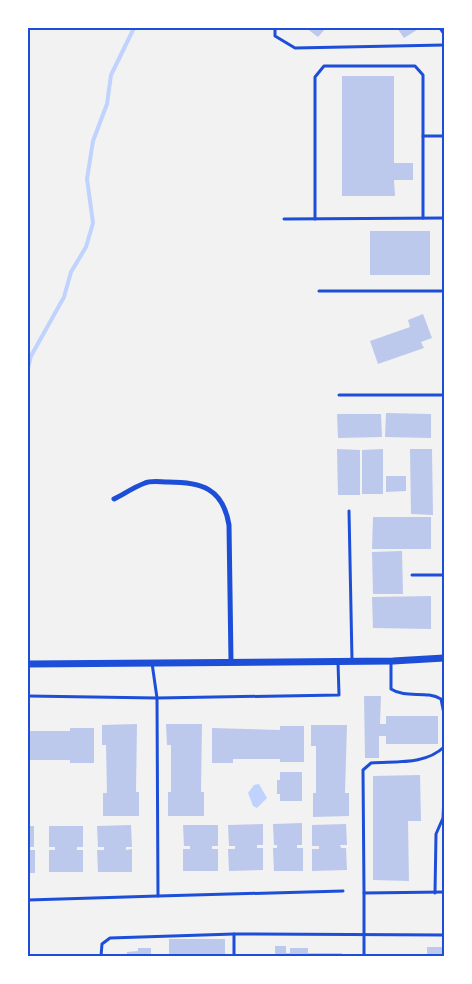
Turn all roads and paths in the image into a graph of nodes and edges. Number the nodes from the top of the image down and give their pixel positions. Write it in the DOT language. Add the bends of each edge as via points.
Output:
graph roads {
  1 [pos="275,28"];
  2 [pos="440,28"];
  3 [pos="444,34"];
  4 [pos="444,45"];
  5 [pos="423,136"];
  6 [pos="444,136"];
  7 [pos="423,218"];
  8 [pos="444,218"];
  9 [pos="284,219"];
  10 [pos="315,219"];
  11 [pos="319,291"];
  12 [pos="444,291"];
  13 [pos="340,395"];
  14 [pos="444,395"];
  15 [pos="114,499"];
  16 [pos="349,510"];
  17 [pos="412,575"];
  18 [pos="444,575"];
  19 [pos="444,658"];
  20 [pos="231,661"];
  21 [pos="338,661"];
  22 [pos="352,661"];
  23 [pos="390,661"];
  24 [pos="152,662"];
  25 [pos="28,664"];
  26 [pos="28,696"];
  27 [pos="158,698"];
  28 [pos="444,714"];
  29 [pos="444,747"];
  30 [pos="444,795"];
  31 [pos="343,891"];
  32 [pos="444,892"];
  33 [pos="364,893"];
  34 [pos="434,893"];
  35 [pos="158,896"];
  36 [pos="28,900"];
  37 [pos="234,934"];
  38 [pos="444,935"];
  39 [pos="364,936"];
  40 [pos="101,956"];
  41 [pos="234,956"];
  42 [pos="364,956"];
  1 -- 4 [label="lane" via="275,36 296,48"];
  2 -- 3 [label="lane"];
  5 -- 6 [label="lane"];
  5 -- 7 [label="lane"];
  5 -- 10 [label="lane" via="423,76 415,66 324,66 315,77"];
  7 -- 8 [label="lane"];
  7 -- 10 [label="lane"];
  9 -- 10 [label="lane"];
  11 -- 12 [label="lane"];
  13 -- 14 [label="lane"];
  15 -- 20 [label="street" via="147,482 182,482 203,486 221,500 229,525"];
  16 -- 22 [label="lane"];
  17 -- 18 [label="lane"];
  19 -- 23 [label="street"];
  20 -- 21 [label="street"];
  20 -- 24 [label="street"];
  21 -- 22 [label="street"];
  21 -- 27 [label="lane" via="338,695"];
  22 -- 23 [label="street"];
  23 -- 28 [label="lane" via="391,689 410,695 436,696 441,699"];
  24 -- 25 [label="street"];
  24 -- 27 [label="lane"];
  26 -- 27 [label="lane"];
  27 -- 35 [label="lane"];
  29 -- 33 [label="lane" via="424,760 365,766"];
  30 -- 34 [label="lane" via="444,818 436,834"];
  31 -- 35 [label="lane"];
  32 -- 34 [label="lane"];
  33 -- 34 [label="lane"];
  33 -- 39 [label="lane"];
  35 -- 36 [label="lane"];
  37 -- 39 [label="lane"];
  37 -- 40 [label="lane" via="110,938 102,944"];
  37 -- 41 [label="lane"];
  38 -- 39 [label="lane"];
  39 -- 42 [label="lane"];
}
